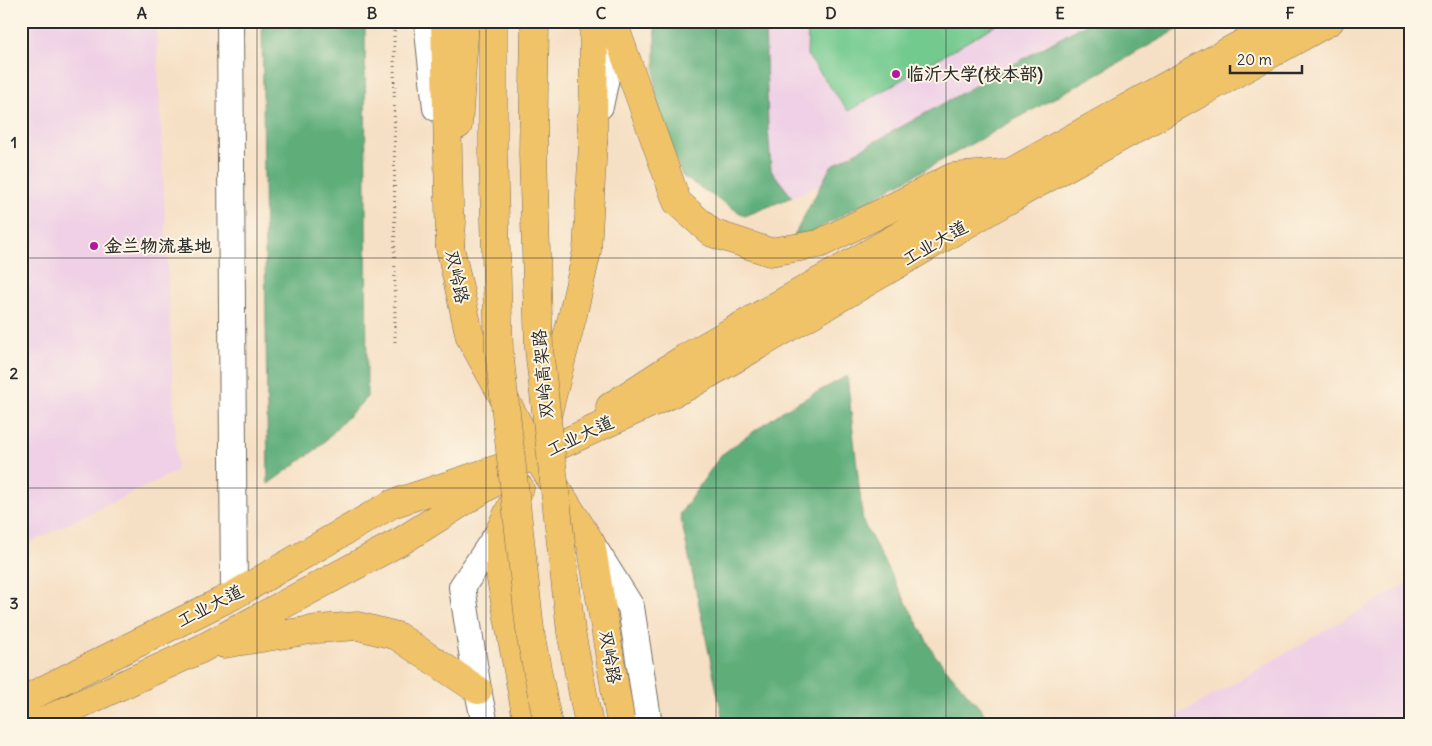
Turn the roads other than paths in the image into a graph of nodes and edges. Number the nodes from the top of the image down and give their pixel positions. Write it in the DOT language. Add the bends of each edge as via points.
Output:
graph roads {
  1 [pos="230,21"];
  2 [pos="427,21"];
  3 [pos="445,21"];
  4 [pos="465,21"];
  5 [pos="493,21"];
  6 [pos="535,21"];
  7 [pos="585,21"];
  8 [pos="1283,21"];
  9 [pos="1330,21"];
  10 [pos="608,24"];
  11 [pos="593,143"];
  12 [pos="1011,172"];
  13 [pos="450,247"];
  14 [pos="536,456"];
  15 [pos="500,530"];
  16 [pos="591,543"];
  17 [pos="234,595"];
  18 [pos="201,648"];
  19 [pos="478,690"];
  20 [pos="21,701"];
  21 [pos="35,725"];
  22 [pos="485,725"];
  23 [pos="528,725"];
  24 [pos="548,725"];
  25 [pos="589,725"];
  26 [pos="621,725"];
  27 [pos="649,725"];
  1 -- 17 [label="street"];
  2 -- 13 [label="street"];
  3 -- 13 [label="main road"];
  4 -- 13 [label="main road, 双岭路"];
  5 -- 24 [label="main road, bridge" via="499,351 531,638"];
  6 -- 25 [label="main road, 双岭高架路, bridge" via="533,154 539,349 572,632"];
  7 -- 11 [label="main road"];
  8 -- 12 [label="main road, 工业大道"];
  9 -- 14 [label="main road, 工业大道" via="1022,192 688,386"];
  10 -- 11 [label="main road"];
  10 -- 12 [label="main road" via="676,202 712,233 770,252 819,244 953,177"];
  11 -- 14 [label="main road" via="587,251"];
  12 -- 14 [label="main road, 工业大道" via="684,358"];
  13 -- 14 [label="main road, 双岭路" via="470,337"];
  14 -- 15 [label="main road"];
  14 -- 16 [label="main road, 双岭路"];
  14 -- 17 [label="main road, 工业大道" via="392,504"];
  14 -- 18 [label="main road, 工业大道" via="403,540"];
  15 -- 19 [label="street" via="462,586"];
  15 -- 23 [label="main road" via="500,574"];
  16 -- 26 [label="main road, 双岭路"];
  16 -- 27 [label="street" via="631,607"];
  17 -- 20 [label="main road, 工业大道"];
  18 -- 19 [label="main road" via="317,629 358,626 397,636"];
  18 -- 21 [label="main road, 工业大道"];
  19 -- 22 [label="street"];
}
